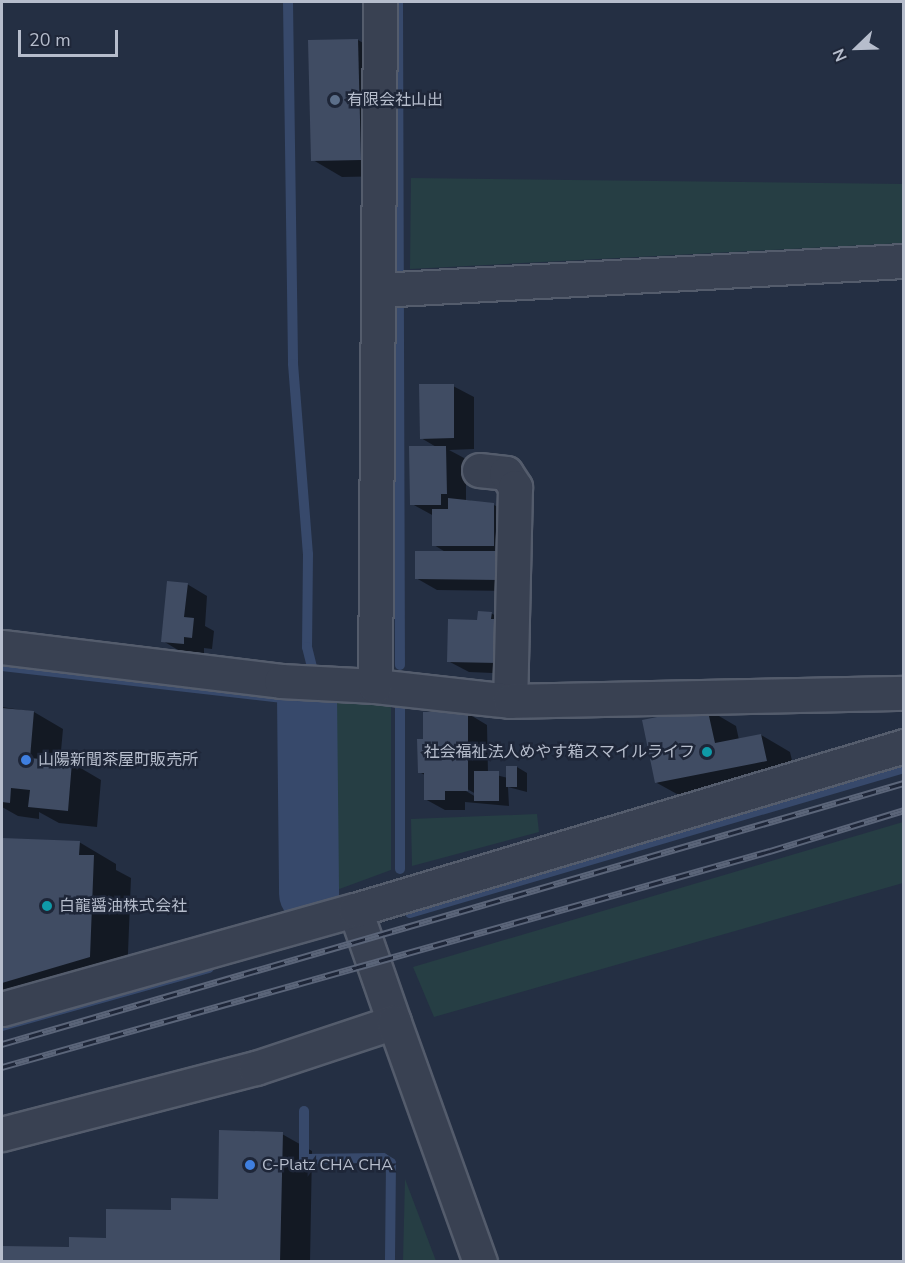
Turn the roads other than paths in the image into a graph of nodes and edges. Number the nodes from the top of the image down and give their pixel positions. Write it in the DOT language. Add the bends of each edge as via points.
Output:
graph roads {
  1 [pos="380,2"];
  2 [pos="903,261"];
  3 [pos="390,290"];
  4 [pos="479,470"];
  5 [pos="2,647"];
  6 [pos="375,686"];
  7 [pos="903,693"];
  8 [pos="510,701"];
  9 [pos="903,746"];
  10 [pos="355,910"];
  11 [pos="2,1009"];
  12 [pos="394,1022"];
  13 [pos="2,1134"];
  14 [pos="480,1262"];
  1 -- 3 [label="street"];
  2 -- 3 [label="street"];
  3 -- 6 [label="street"];
  4 -- 8 [label="street" via="506,473 514,487"];
  5 -- 6 [label="street" via="281,681"];
  6 -- 8 [label="street"];
  7 -- 8 [label="street"];
  9 -- 10 [label="street"];
  10 -- 11 [label="street"];
  10 -- 12 [label="street"];
  12 -- 13 [label="street" via="234,1074"];
  12 -- 14 [label="street"];
}
